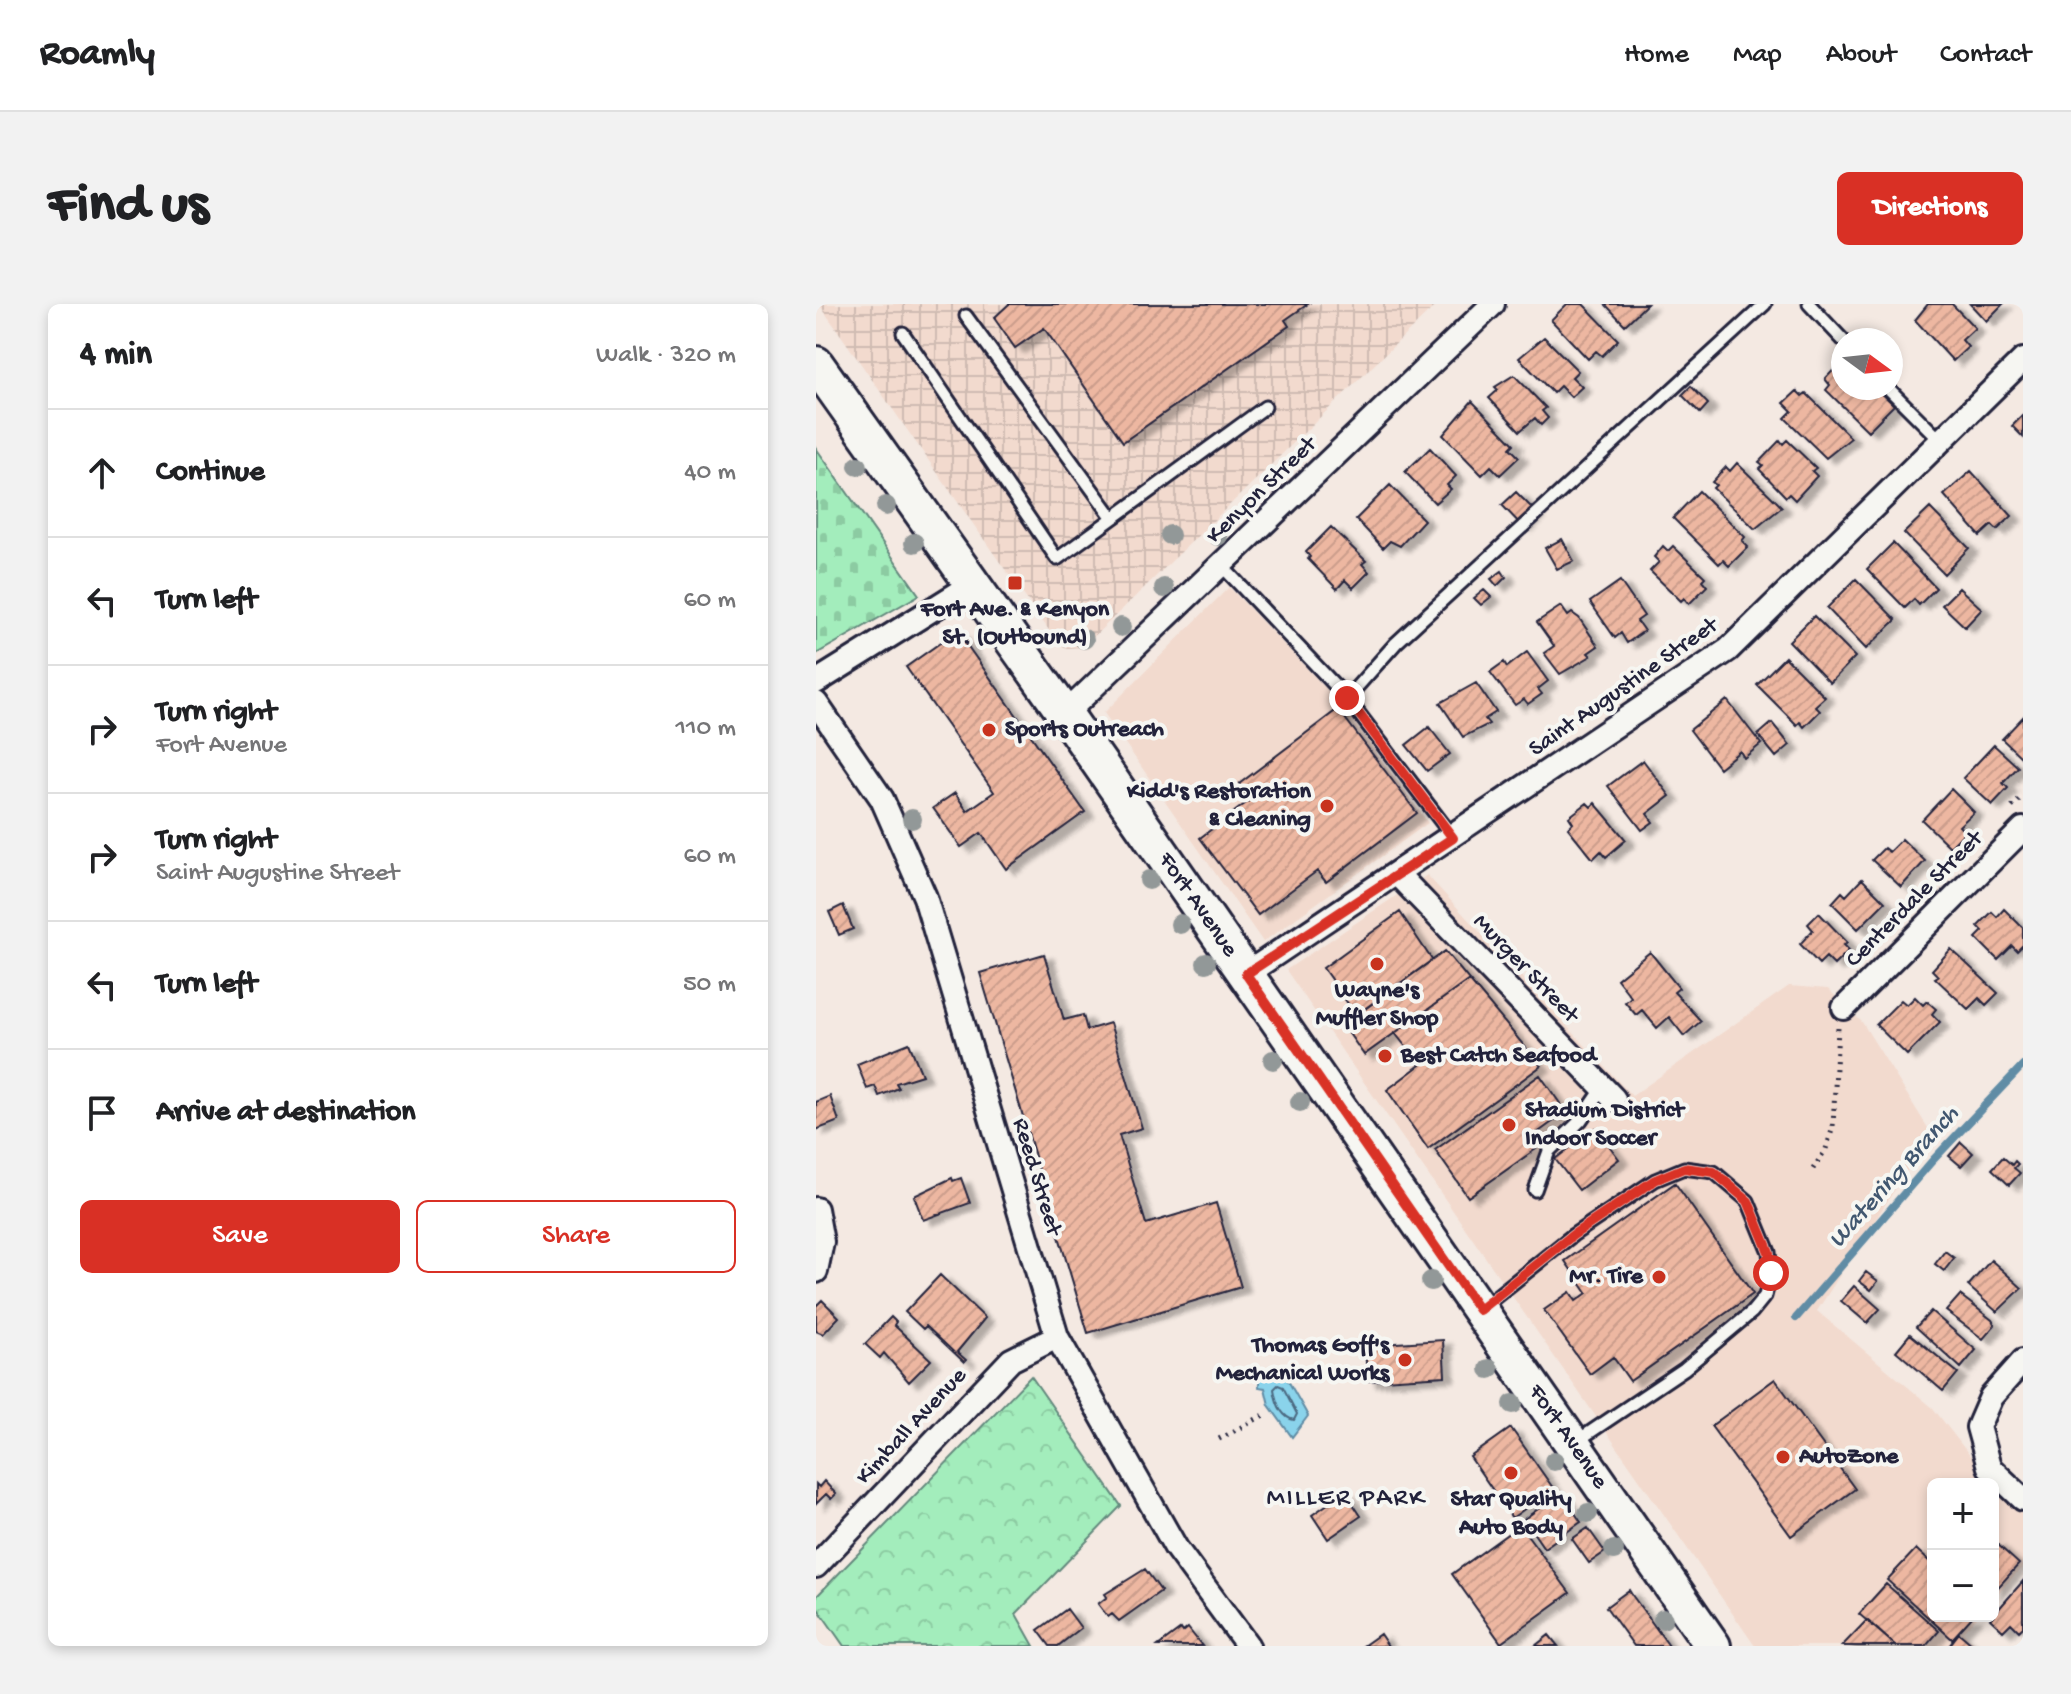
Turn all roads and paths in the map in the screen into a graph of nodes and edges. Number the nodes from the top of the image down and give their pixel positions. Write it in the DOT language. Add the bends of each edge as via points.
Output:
graph roads {
  1 [pos="1493,304"];
  2 [pos="1765,304"];
  3 [pos="1809,304"];
  4 [pos="966,316"];
  5 [pos="1832,328"];
  6 [pos="903,333"];
  7 [pos="2023,360"];
  8 [pos="816,364"];
  9 [pos="1900,400"];
  10 [pos="1265,407"];
  11 [pos="1941,441"];
  12 [pos="1113,518"];
  13 [pos="1222,566"];
  14 [pos="973,584"];
  15 [pos="816,682"];
  16 [pos="1347,698"];
  17 [pos="816,703"];
  18 [pos="1065,714"];
  19 [pos="2023,829"];
  20 [pos="1453,838"];
  21 [pos="1398,875"];
  22 [pos="1246,974"];
  23 [pos="1844,1015"];
  24 [pos="1608,1093"];
  25 [pos="1813,1169"];
  26 [pos="1535,1190"];
  27 [pos="816,1209"];
  28 [pos="816,1271"];
  29 [pos="1479,1310"];
  30 [pos="1057,1337"];
  31 [pos="2023,1361"];
  32 [pos="1266,1414"];
  33 [pos="1219,1439"];
  34 [pos="1574,1443"];
  35 [pos="2023,1499"];
  36 [pos="816,1566"];
  37 [pos="1248,1646"];
  38 [pos="1713,1646"];
  1 -- 13 [label="street, Kenyon Street"];
  2 -- 16 [label="lane" via="1396,643"];
  3 -- 5 [label="lane"];
  4 -- 12 [label="lane"];
  6 -- 12 [label="lane" via="1057,559"];
  7 -- 11 [label="street, Saint Augustine Street"];
  8 -- 14 [label="main road, Fort Avenue"];
  9 -- 11 [label="lane"];
  10 -- 12 [label="lane"];
  11 -- 20 [label="street, Saint Augustine Street" via="1728,650"];
  13 -- 16 [label="lane"];
  13 -- 18 [label="street, Kenyon Street"];
  14 -- 15 [label="street"];
  14 -- 18 [label="main road, Fort Avenue"];
  16 -- 20 [label="lane"];
  17 -- 30 [label="street, Reed Street" via="882,799 925,897"];
  18 -- 22 [label="main road, Fort Avenue"];
  19 -- 23 [label="street, Centerdale Street"];
  20 -- 21 [label="street, Saint Augustine Street"];
  21 -- 22 [label="street, Saint Augustine Street"];
  21 -- 24 [label="street, Murger Street"];
  22 -- 29 [label="main road, Fort Avenue"];
  23 -- 25 [label="path" via="1835,1037 1833,1127"];
  24 -- 26 [label="lane" via="1549,1151"];
  27 -- 28 [label="street" via="822,1242"];
  29 -- 34 [label="main road, Fort Avenue"];
  29 -- 34 [label="lane" via="1573,1235 1655,1180 1684,1168 1714,1172 1748,1201 1769,1252 1765,1296 1684,1369"];
  30 -- 36 [label="street, Kimball Avenue" via="1011,1360"];
  30 -- 37 [label="street, Reed Street" via="1176,1548"];
  31 -- 35 [label="street" via="1991,1397 1978,1427 1989,1467"];
  32 -- 33 [label="path"];
  34 -- 38 [label="main road, Fort Avenue"];
}
